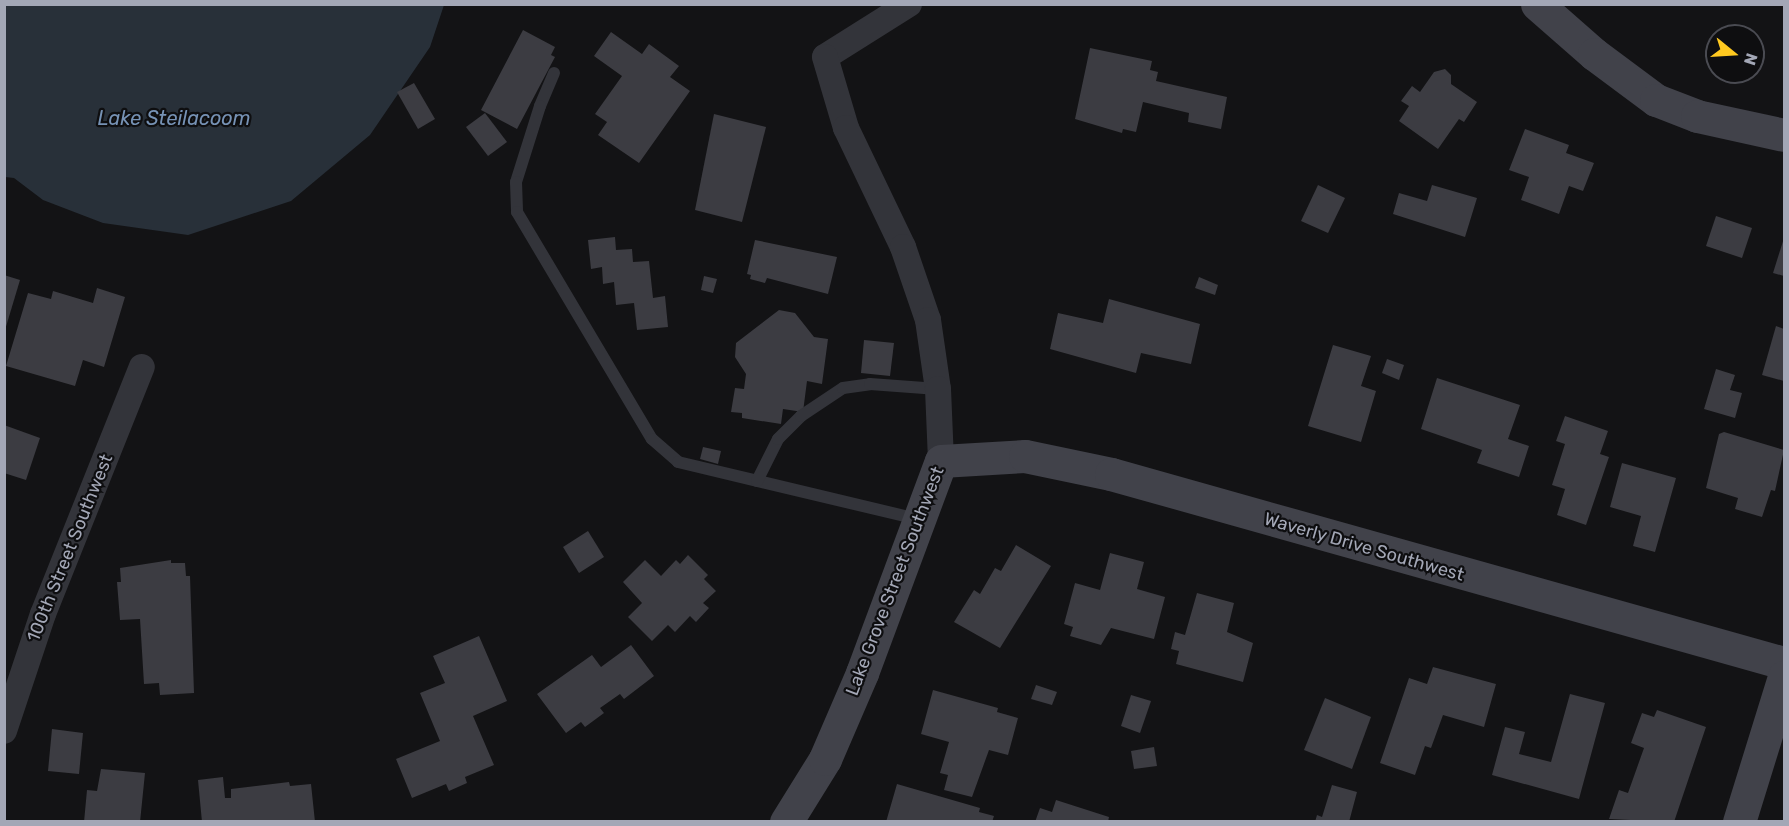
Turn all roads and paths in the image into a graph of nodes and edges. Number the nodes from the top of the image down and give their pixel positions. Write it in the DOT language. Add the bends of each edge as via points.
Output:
graph roads {
  1 [pos="909,4"];
  2 [pos="1537,4"];
  3 [pos="554,74"];
  4 [pos="1785,135"];
  5 [pos="142,367"];
  6 [pos="938,389"];
  7 [pos="941,461"];
  8 [pos="757,481"];
  9 [pos="919,519"];
  10 [pos="1785,663"];
  11 [pos="1785,677"];
  12 [pos="4,731"];
  13 [pos="786,822"];
  14 [pos="1739,822"];
  1 -- 6 [label="street, Lake Grove Street Southwest" via="825,57 846,128 903,248 928,321"];
  2 -- 4 [label="street" via="1594,54 1656,99 1697,116"];
  3 -- 8 [label="lane" via="536,115 516,182 517,212 663,452 678,462"];
  5 -- 12 [label="street, 100th Street Southwest" via="43,614"];
  6 -- 7 [label="street, Lake Grove Street Southwest"];
  6 -- 8 [label="lane" via="870,384 843,388 801,416 778,439"];
  7 -- 9 [label="street, Lake Grove Street Southwest"];
  7 -- 10 [label="street, Waverly Drive Southwest" via="1025,456 1111,474"];
  8 -- 9 [label="lane"];
  9 -- 13 [label="street, Lake Grove Street Southwest" via="825,759"];
  11 -- 14 [label="street"];
}
